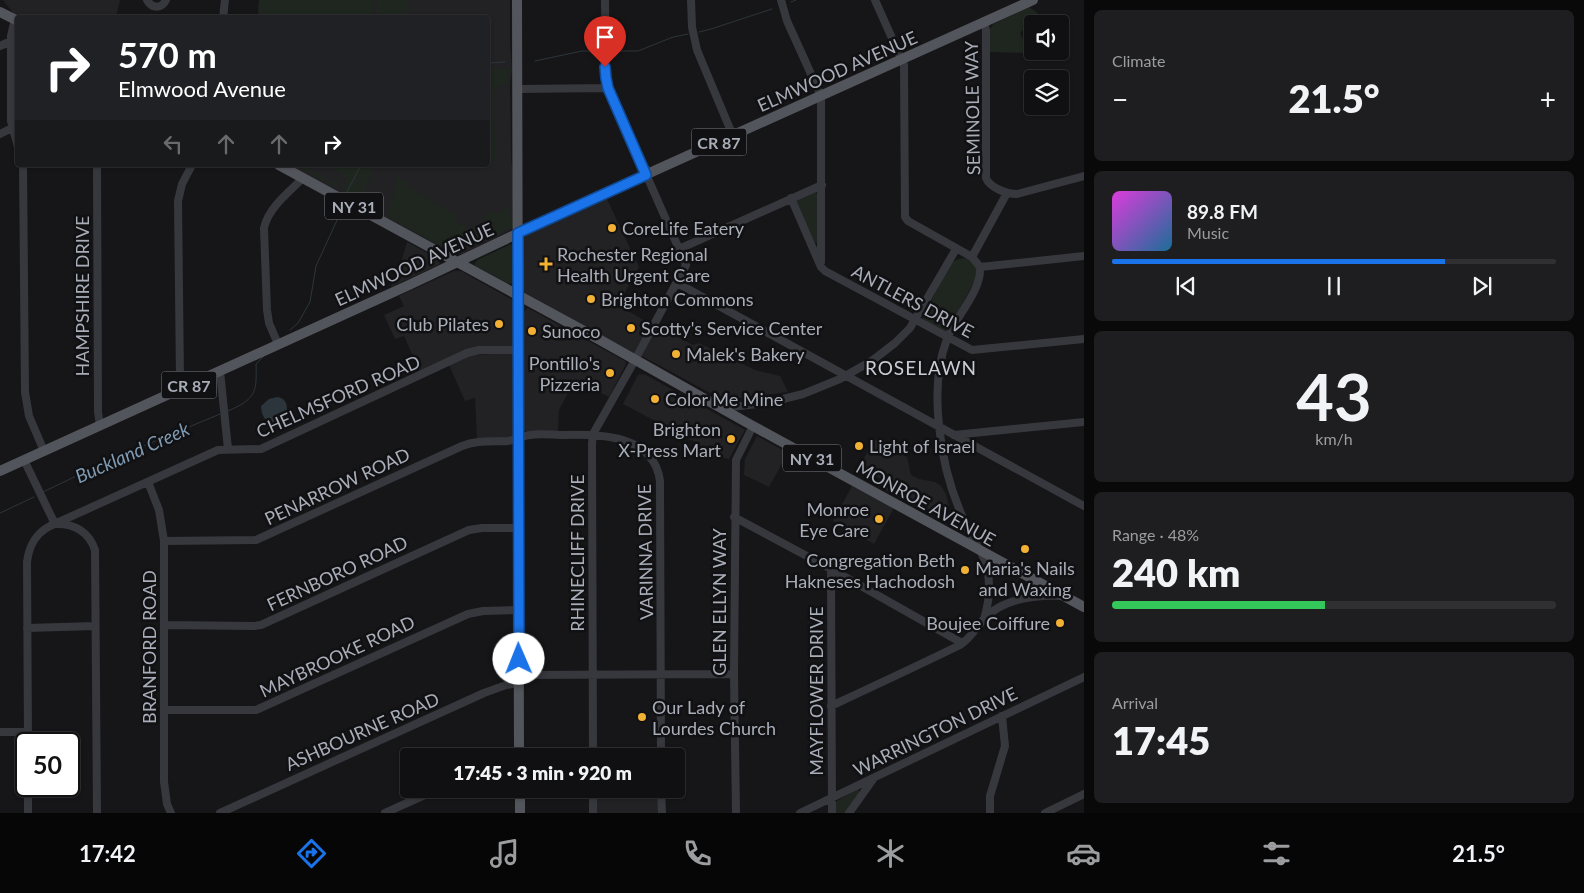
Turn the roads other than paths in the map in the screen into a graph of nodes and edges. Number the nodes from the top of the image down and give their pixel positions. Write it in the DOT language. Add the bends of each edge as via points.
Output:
graph roads {
  1 [pos="147,0"];
  2 [pos="166,0"];
  3 [pos="226,0"];
  4 [pos="517,0"];
  5 [pos="605,0"];
  6 [pos="692,0"];
  7 [pos="781,0"];
  8 [pos="875,0"];
  9 [pos="1033,0"];
  10 [pos="0,12"];
  11 [pos="224,15"];
  12 [pos="15,20"];
  13 [pos="984,22"];
  14 [pos="15,24"];
  15 [pos="11,41"];
  16 [pos="0,46"];
  17 [pos="902,60"];
  18 [pos="608,88"];
  19 [pos="518,89"];
  20 [pos="821,96"];
  21 [pos="12,128"];
  22 [pos="0,134"];
  23 [pos="733,136"];
  24 [pos="15,138"];
  25 [pos="23,167"];
  26 [pos="97,167"];
  27 [pos="191,167"];
  28 [pos="283,167"];
  29 [pos="646,175"];
  30 [pos="1084,176"];
  31 [pos="303,178"];
  32 [pos="822,185"];
  33 [pos="1006,193"];
  34 [pos="791,198"];
  35 [pos="518,233"];
  36 [pos="679,249"];
  37 [pos="956,249"];
  38 [pos="1084,256"];
  39 [pos="972,257"];
  40 [pos="457,263"];
  41 [pos="821,267"];
  42 [pos="980,267"];
  43 [pos="677,283"];
  44 [pos="518,296"];
  45 [pos="916,320"];
  46 [pos="947,338"];
  47 [pos="1084,340"];
  48 [pos="278,344"];
  49 [pos="518,350"];
  50 [pos="635,360"];
  51 [pos="220,371"];
  52 [pos="847,376"];
  53 [pos="182,388"];
  54 [pos="723,408"];
  55 [pos="1084,422"];
  56 [pos="100,426"];
  57 [pos="753,426"];
  58 [pos="939,426"];
  59 [pos="593,434"];
  60 [pos="953,435"];
  61 [pos="518,438"];
  62 [pos="228,449"];
  63 [pos="44,451"];
  64 [pos="24,460"];
  65 [pos="0,471"];
  66 [pos="148,482"];
  67 [pos="1084,506"];
  68 [pos="734,517"];
  69 [pos="55,524"];
  70 [pos="518,528"];
  71 [pos="164,540"];
  72 [pos="981,552"];
  73 [pos="832,569"];
  74 [pos="1064,596"];
  75 [pos="1084,607"];
  76 [pos="518,610"];
  77 [pos="984,618"];
  78 [pos="164,625"];
  79 [pos="95,626"];
  80 [pos="27,628"];
  81 [pos="962,643"];
  82 [pos="662,674"];
  83 [pos="734,674"];
  84 [pos="593,675"];
  85 [pos="1084,677"];
  86 [pos="519,679"];
  87 [pos="831,706"];
  88 [pos="164,710"];
  89 [pos="1002,716"];
  90 [pos="0,732"];
  91 [pos="15,732"];
  92 [pos="28,732"];
  93 [pos="520,748"];
  94 [pos="593,748"];
  95 [pos="661,748"];
  96 [pos="875,777"];
  97 [pos="1084,794"];
  98 [pos="28,797"];
  99 [pos="418,798"];
  100 [pos="520,798"];
  101 [pos="593,798"];
  102 [pos="661,798"];
  103 [pos="832,798"];
  104 [pos="28,813"];
  105 [pos="97,813"];
  106 [pos="171,813"];
  107 [pos="220,813"];
  108 [pos="385,813"];
  109 [pos="520,813"];
  110 [pos="593,813"];
  111 [pos="662,813"];
  112 [pos="736,813"];
  113 [pos="800,813"];
  114 [pos="832,813"];
  115 [pos="849,813"];
  116 [pos="990,813"];
  117 [pos="1045,813"];
  1 -- 2 [label="street" via="156,7"];
  3 -- 11 [label="street"];
  4 -- 19 [label="main road"];
  5 -- 18 [label="street"];
  6 -- 23 [label="street" via="692,27 697,50"];
  7 -- 20 [label="street" via="787,21"];
  8 -- 17 [label="street"];
  9 -- 13 [label="main road, ELMWOOD AVENUE / CR 87"];
  10 -- 12 [label="main road"];
  13 -- 17 [label="main road, ELMWOOD AVENUE / CR 87"];
  13 -- 33 [label="street, SEMINOLE WAY" via="986,178"];
  14 -- 15 [label="street"];
  15 -- 16 [label="street"];
  15 -- 21 [label="street"];
  17 -- 20 [label="main road, ELMWOOD AVENUE / CR 87"];
  17 -- 37 [label="street" via="905,217"];
  18 -- 19 [label="street"];
  18 -- 29 [label="street"];
  19 -- 35 [label="main road"];
  20 -- 23 [label="main road, ELMWOOD AVENUE / CR 87"];
  20 -- 32 [label="street"];
  21 -- 22 [label="street"];
  21 -- 24 [label="street"];
  23 -- 29 [label="main road, ELMWOOD AVENUE / CR 87"];
  25 -- 63 [label="street" via="25,392 29,416"];
  26 -- 56 [label="street, HAMPSHIRE DRIVE"];
  27 -- 53 [label="street" via="178,201"];
  28 -- 31 [label="main road, MONROE AVENUE / NY 31"];
  29 -- 35 [label="main road, ELMWOOD AVENUE / CR 87"];
  29 -- 36 [label="street"];
  30 -- 33 [label="street" via="1022,193"];
  31 -- 40 [label="main road, MONROE AVENUE / NY 31"];
  31 -- 48 [label="street" via="271,212 264,228 266,310"];
  32 -- 34 [label="street"];
  32 -- 41 [label="street"];
  33 -- 39 [label="street"];
  34 -- 36 [label="street"];
  34 -- 41 [label="street"];
  35 -- 40 [label="main road, ELMWOOD AVENUE / CR 87"];
  35 -- 44 [label="main road"];
  36 -- 43 [label="street, RHINECLIFF DRIVE" via="686,265"];
  37 -- 39 [label="street"];
  37 -- 45 [label="street"];
  38 -- 42 [label="street"];
  39 -- 42 [label="street"];
  40 -- 44 [label="main road, MONROE AVENUE / NY 31"];
  40 -- 48 [label="main road, ELMWOOD AVENUE / CR 87"];
  41 -- 45 [label="street, ANTLERS DRIVE"];
  42 -- 46 [label="street" via="978,284"];
  43 -- 50 [label="street, RHINECLIFF DRIVE"];
  43 -- 52 [label="street"];
  44 -- 49 [label="main road"];
  44 -- 50 [label="main road, MONROE AVENUE / NY 31"];
  45 -- 46 [label="street, ANTLERS DRIVE"];
  45 -- 52 [label="street" via="904,336 885,352"];
  46 -- 47 [label="street, ANTLERS DRIVE" via="974,350"];
  46 -- 58 [label="street" via="940,368"];
  48 -- 51 [label="main road, ELMWOOD AVENUE / CR 87"];
  49 -- 61 [label="main road"];
  49 -- 62 [label="street, CHELMSFORD ROAD" via="467,353 261,449"];
  50 -- 54 [label="main road, MONROE AVENUE / NY 31"];
  50 -- 59 [label="street, RHINECLIFF DRIVE"];
  51 -- 53 [label="main road, ELMWOOD AVENUE / CR 87"];
  51 -- 62 [label="street"];
  52 -- 54 [label="street" via="790,398"];
  52 -- 58 [label="street"];
  53 -- 56 [label="main road, ELMWOOD AVENUE / CR 87"];
  54 -- 57 [label="main road, MONROE AVENUE / NY 31"];
  55 -- 60 [label="street"];
  56 -- 63 [label="main road, ELMWOOD AVENUE / CR 87"];
  57 -- 68 [label="street, GLEN ELLYN WAY" via="736,459"];
  57 -- 72 [label="main road, MONROE AVENUE / NY 31"];
  58 -- 60 [label="street"];
  58 -- 72 [label="street" via="954,497"];
  59 -- 61 [label="street, VARINNA DRIVE"];
  59 -- 82 [label="street, VARINNA DRIVE" via="636,445 652,458 659,473"];
  59 -- 84 [label="street, RHINECLIFF DRIVE"];
  60 -- 67 [label="street"];
  61 -- 70 [label="main road"];
  61 -- 71 [label="street, PENARROW ROAD" via="462,446 256,540"];
  62 -- 66 [label="street, CHELMSFORD ROAD" via="213,452"];
  63 -- 64 [label="main road, ELMWOOD AVENUE / CR 87"];
  64 -- 65 [label="main road, ELMWOOD AVENUE / CR 87"];
  64 -- 69 [label="street"];
  66 -- 69 [label="street, CHELMSFORD ROAD"];
  66 -- 71 [label="street, BRANFORD ROAD" via="159,510"];
  68 -- 73 [label="street"];
  68 -- 83 [label="street, GLEN ELLYN WAY"];
  69 -- 79 [label="street" via="76,527 93,545"];
  69 -- 80 [label="street, CHELMSFORD ROAD" via="37,535 28,551"];
  70 -- 76 [label="main road"];
  70 -- 78 [label="street, FERNBORO ROAD" via="478,528 462,532 254,626"];
  71 -- 78 [label="street, BRANFORD ROAD"];
  72 -- 74 [label="main road, MONROE AVENUE / NY 31"];
  72 -- 77 [label="street" via="990,586"];
  73 -- 81 [label="street"];
  73 -- 87 [label="street, MAYFLOWER DRIVE"];
  74 -- 75 [label="main road, MONROE AVENUE / NY 31"];
  74 -- 77 [label="street" via="1015,601"];
  76 -- 86 [label="main road"];
  76 -- 88 [label="street, MAYBROOKE ROAD" via="483,610 468,614 256,710"];
  77 -- 81 [label="street"];
  78 -- 88 [label="street, BRANFORD ROAD"];
  79 -- 80 [label="street"];
  79 -- 105 [label="street"];
  80 -- 92 [label="street, CHELMSFORD ROAD"];
  81 -- 87 [label="street"];
  82 -- 83 [label="street, ASHBOURNE ROAD"];
  82 -- 84 [label="street, ASHBOURNE ROAD"];
  82 -- 95 [label="street, VARINNA DRIVE"];
  83 -- 112 [label="street, GLEN ELLYN WAY"];
  84 -- 86 [label="street, ASHBOURNE ROAD"];
  84 -- 94 [label="street, RHINECLIFF DRIVE"];
  85 -- 89 [label="street, WARRINGTON DRIVE"];
  86 -- 93 [label="main road"];
  86 -- 107 [label="street, ASHBOURNE ROAD"];
  87 -- 103 [label="street, MAYFLOWER DRIVE"];
  88 -- 106 [label="street, BRANFORD ROAD" via="164,782"];
  89 -- 96 [label="street, WARRINGTON DRIVE"];
  89 -- 116 [label="street" via="1005,746 990,796"];
  90 -- 91 [label="street"];
  96 -- 103 [label="street, WARRINGTON DRIVE"];
  96 -- 115 [label="street"];
  97 -- 117 [label="street"];
  98 -- 104 [label="street"];
  99 -- 108 [label="street"];
  100 -- 109 [label="main road"];
  101 -- 110 [label="street"];
  102 -- 111 [label="street"];
  103 -- 113 [label="street, WARRINGTON DRIVE"];
  103 -- 114 [label="street, MAYFLOWER DRIVE"];
}
